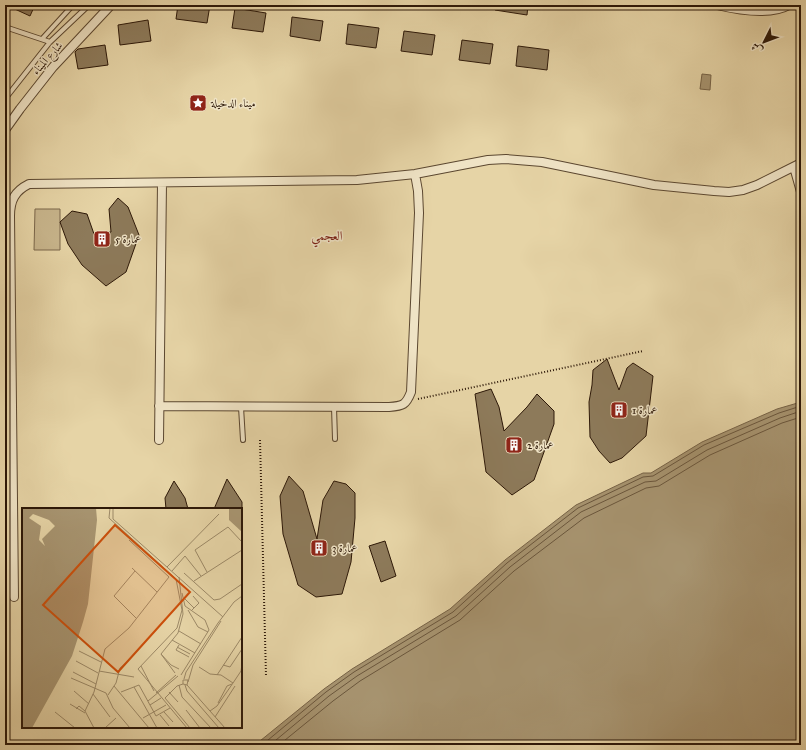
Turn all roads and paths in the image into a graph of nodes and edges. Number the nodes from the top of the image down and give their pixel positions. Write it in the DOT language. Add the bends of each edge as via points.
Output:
graph roads {
  1 [pos="73,5"];
  2 [pos="89,5"];
  3 [pos="111,5"];
  4 [pos="717,5"];
  5 [pos="789,5"];
  6 [pos="734,7"];
  7 [pos="5,27"];
  8 [pos="42,40"];
  9 [pos="50,42"];
  10 [pos="5,99"];
  11 [pos="5,130"];
  12 [pos="797,165"];
  13 [pos="414,174"];
  14 [pos="162,183"];
  15 [pos="801,192"];
  16 [pos="642,351"];
  17 [pos="407,402"];
  18 [pos="159,406"];
  19 [pos="241,407"];
  20 [pos="334,407"];
  21 [pos="334,439"];
  22 [pos="159,440"];
  23 [pos="243,440"];
  24 [pos="260,440"];
  25 [pos="14,597"];
  26 [pos="266,676"];
  1 -- 8 [label="lane"];
  2 -- 9 [label="lane"];
  3 -- 11 [label="street, شارع الميناء" via="53,67"];
  4 -- 6 [label="street"];
  5 -- 6 [label="street" via="775,11"];
  7 -- 8 [label="lane"];
  8 -- 9 [label="lane"];
  9 -- 10 [label="lane"];
  12 -- 13 [label="street" via="742,190 714,192 654,185 521,159 488,160"];
  12 -- 15 [label="street"];
  13 -- 14 [label="street" via="357,180"];
  13 -- 17 [label="street" via="419,213 411,392"];
  14 -- 18 [label="street"];
  14 -- 25 [label="street" via="30,184 21,188 10,206"];
  16 -- 17 [label="path"];
  17 -- 20 [label="street" via="389,407"];
  18 -- 19 [label="street"];
  18 -- 22 [label="street"];
  19 -- 20 [label="street"];
  19 -- 23 [label="lane"];
  20 -- 21 [label="lane"];
  24 -- 26 [label="path"];
}
